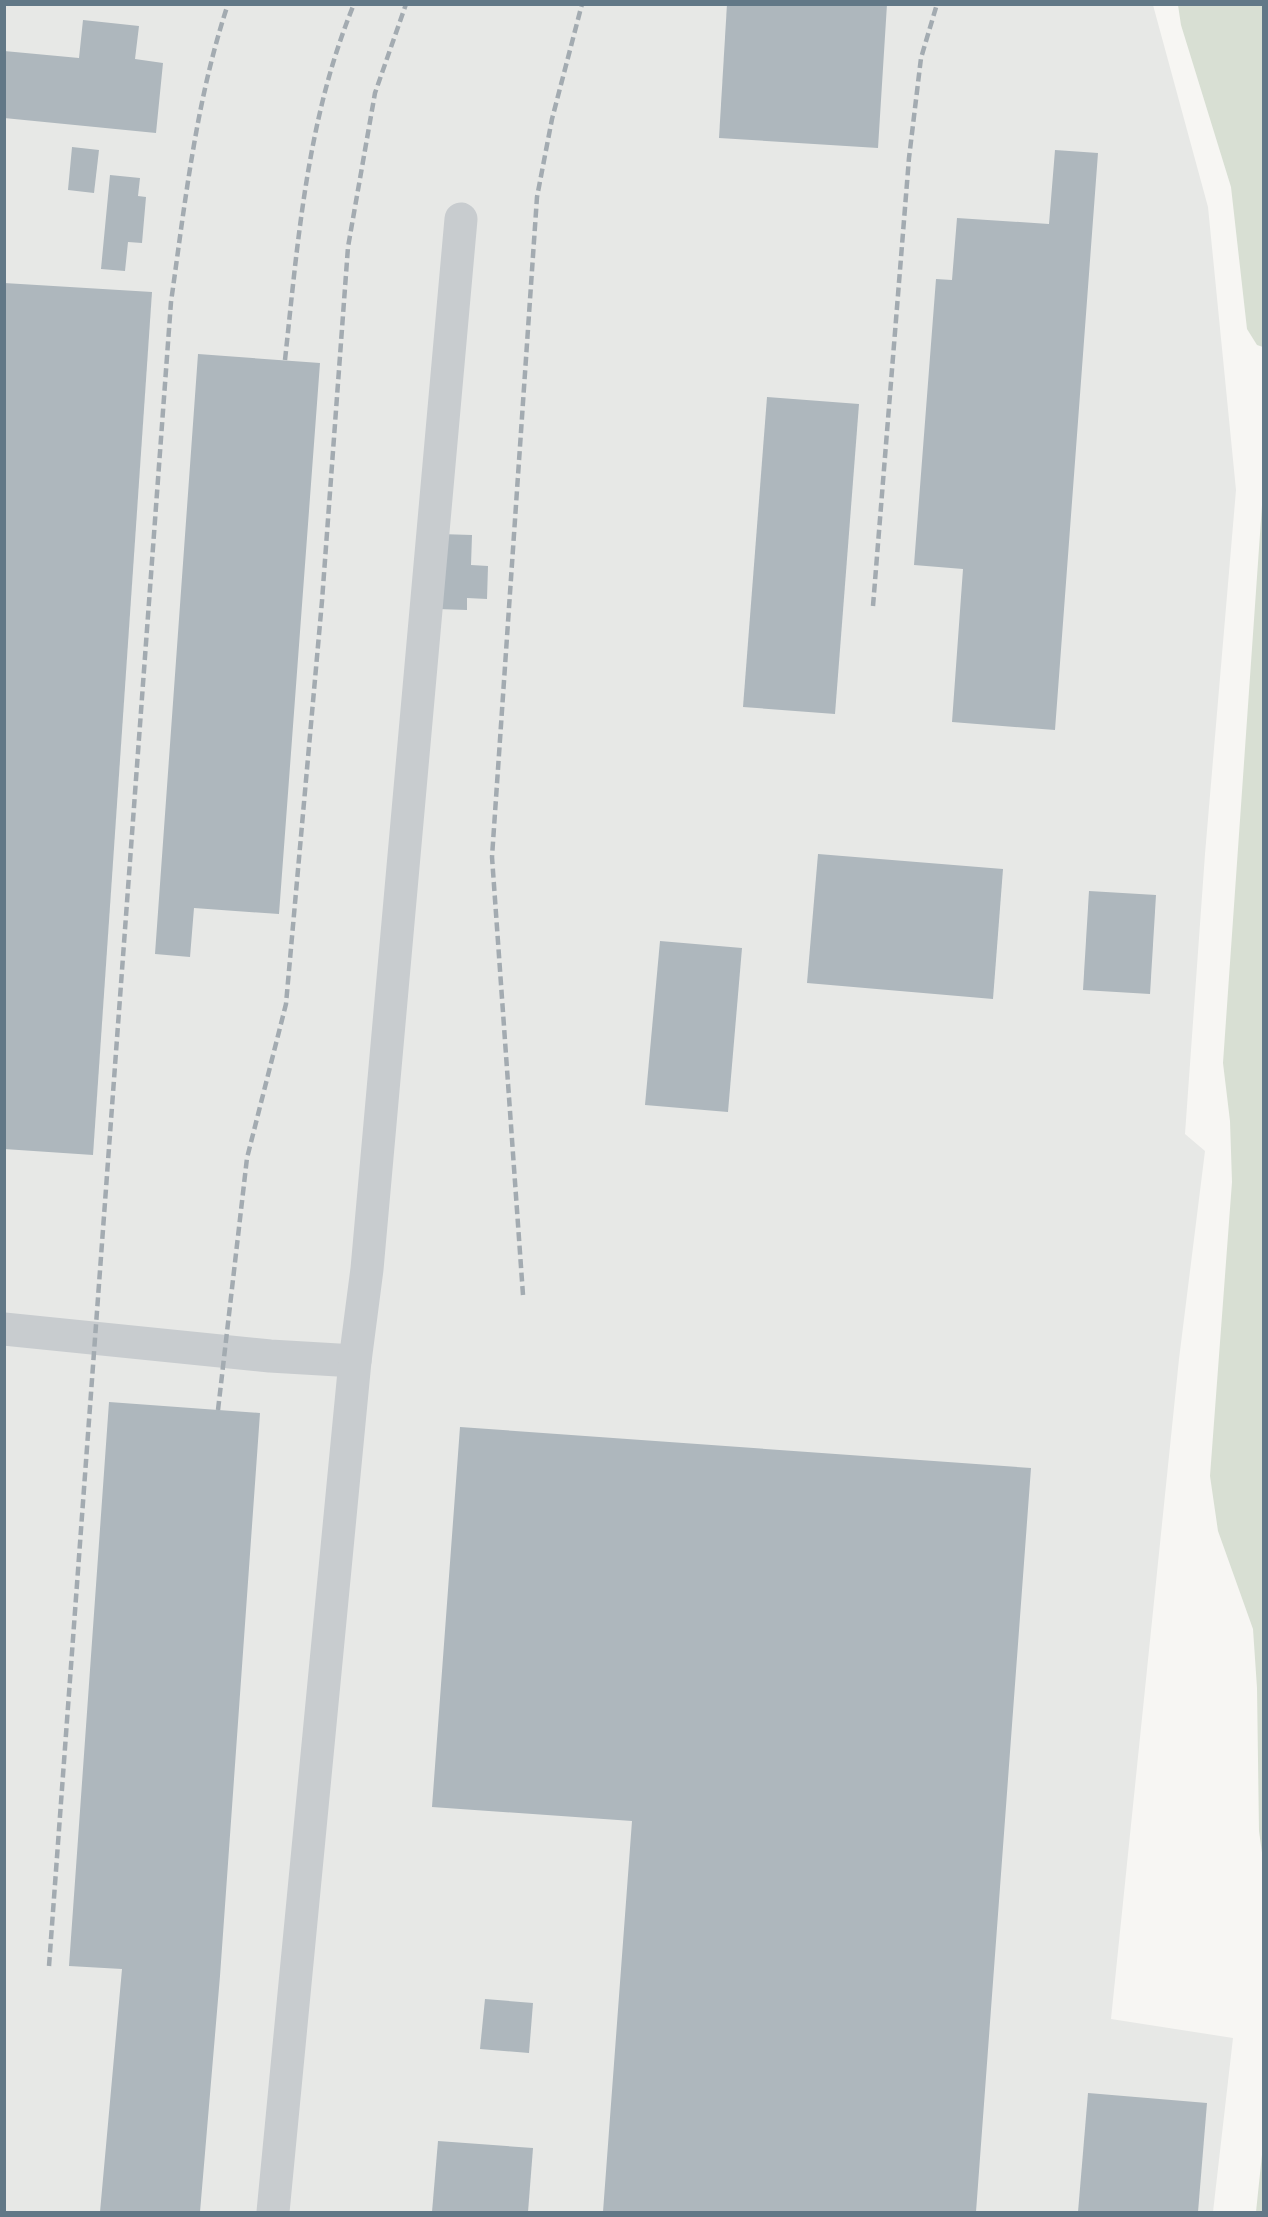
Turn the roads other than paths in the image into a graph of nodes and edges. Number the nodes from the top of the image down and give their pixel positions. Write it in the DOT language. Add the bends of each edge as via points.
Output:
graph roads {
  1 [pos="461,219"];
  2 [pos="4,1329"];
  3 [pos="355,1361"];
  4 [pos="273,2212"];
  1 -- 3 [label="lane" via="367,1269"];
  2 -- 3 [label="lane"];
  3 -- 4 [label="lane"];
}
